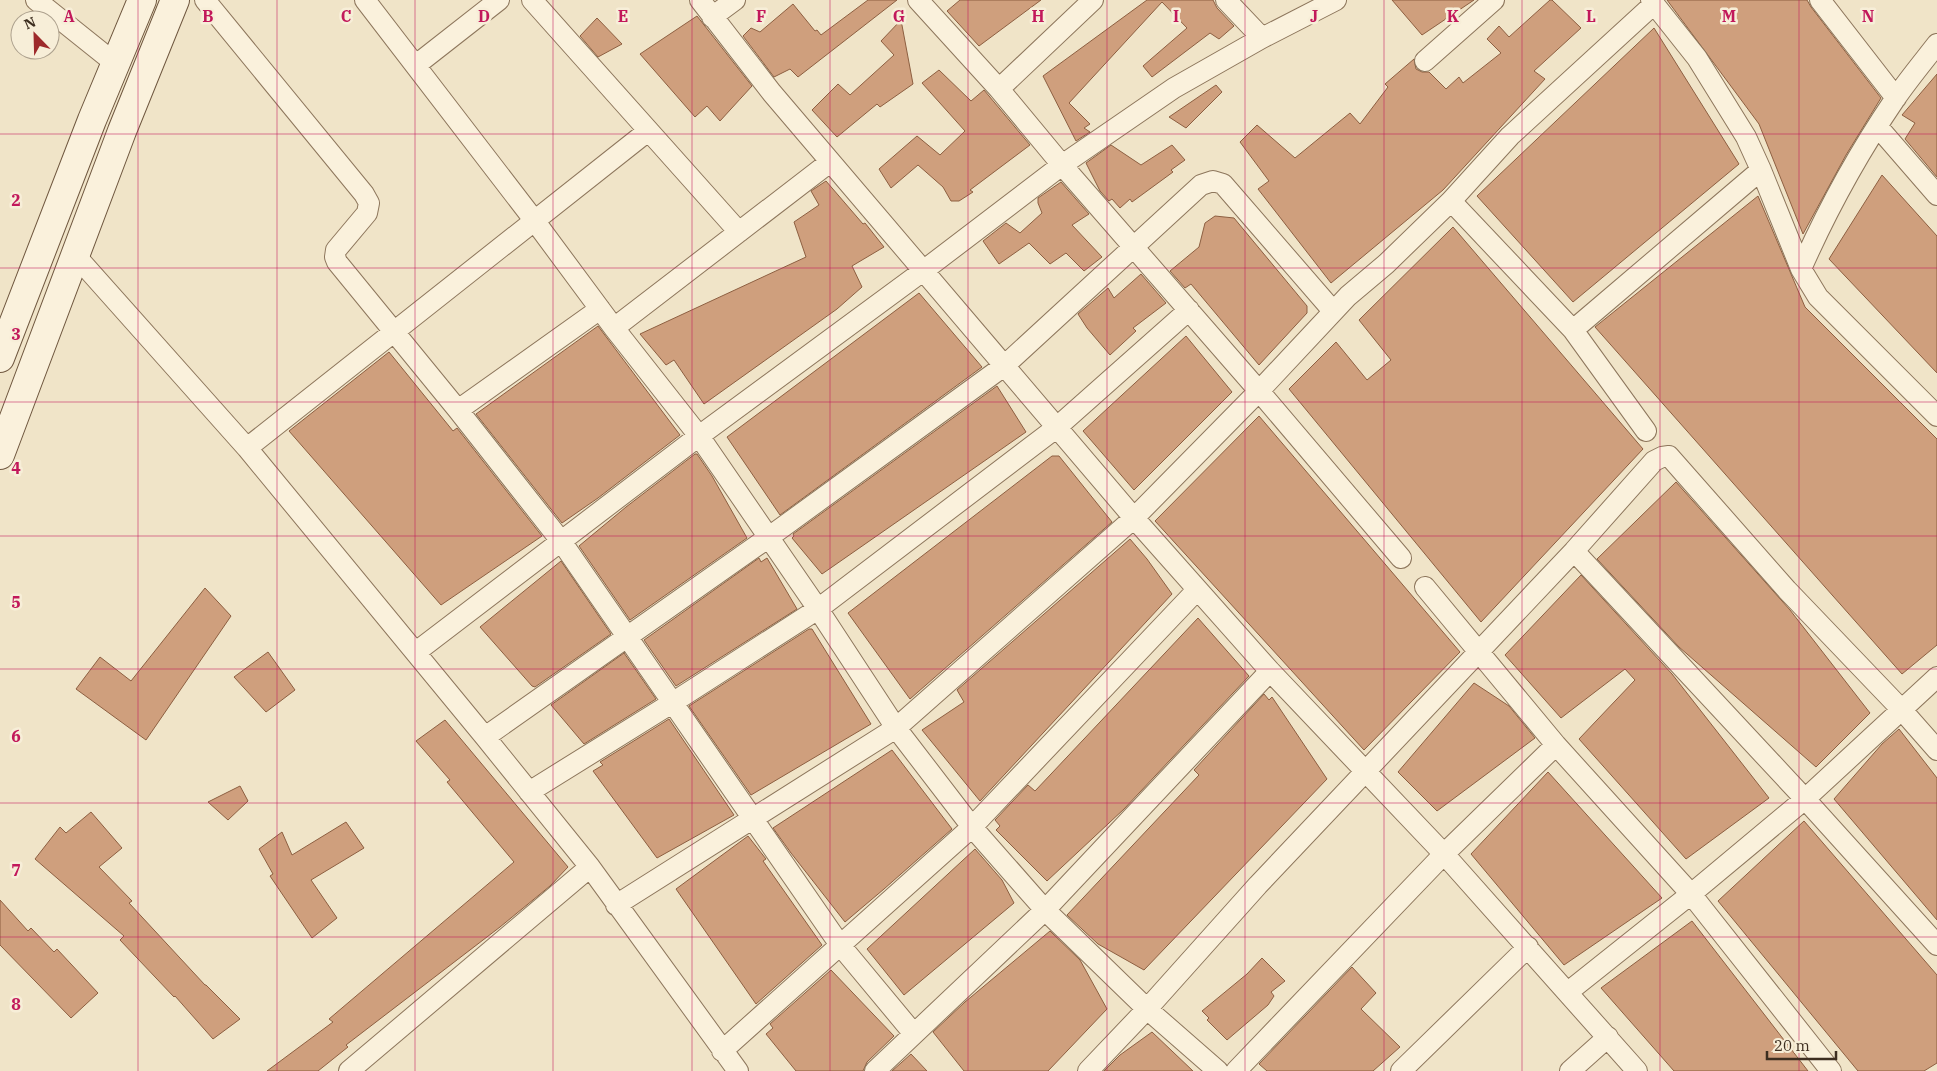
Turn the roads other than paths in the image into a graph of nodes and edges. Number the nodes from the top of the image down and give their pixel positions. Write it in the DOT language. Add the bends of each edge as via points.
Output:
graph roads {
  1 [pos="36,0"];
  2 [pos="142,0"];
  3 [pos="175,0"];
  4 [pos="206,0"];
  5 [pos="365,0"];
  6 [pos="500,0"];
  7 [pos="532,0"];
  8 [pos="700,0"];
  9 [pos="735,0"];
  10 [pos="1093,0"];
  11 [pos="1226,0"];
  12 [pos="1336,0"];
  13 [pos="1494,0"];
  14 [pos="1820,0"];
  15 [pos="1652,2"];
  16 [pos="926,3"];
  17 [pos="712,16"];
  18 [pos="1262,38"];
  19 [pos="1937,44"];
  20 [pos="1426,61"];
  21 [pos="116,64"];
  22 [pos="416,65"];
  23 [pos="999,89"];
  24 [pos="1896,98"];
  25 [pos="92,120"];
  26 [pos="1878,128"];
  27 [pos="122,131"];
  28 [pos="648,131"];
  29 [pos="830,162"];
  30 [pos="1062,165"];
  31 [pos="1762,170"];
  32 [pos="1937,195"];
  33 [pos="1451,201"];
  34 [pos="534,220"];
  35 [pos="739,232"];
  36 [pos="1134,246"];
  37 [pos="76,256"];
  38 [pos="1801,269"];
  39 [pos="923,271"];
  40 [pos="600,309"];
  41 [pos="1189,310"];
  42 [pos="1334,311"];
  43 [pos="8,312"];
  44 [pos="614,328"];
  45 [pos="1573,330"];
  46 [pos="393,331"];
  47 [pos="0,358"];
  48 [pos="1004,366"];
  49 [pos="1259,391"];
  50 [pos="458,410"];
  51 [pos="1937,416"];
  52 [pos="1056,428"];
  53 [pos="1646,431"];
  54 [pos="699,436"];
  55 [pos="247,448"];
  56 [pos="0,456"];
  57 [pos="1134,518"];
  58 [pos="769,537"];
  59 [pos="561,542"];
  60 [pos="1574,551"];
  61 [pos="1401,558"];
  62 [pos="1425,587"];
  63 [pos="1197,590"];
  64 [pos="818,609"];
  65 [pos="628,638"];
  66 [pos="1478,651"];
  67 [pos="416,652"];
  68 [pos="1270,671"];
  69 [pos="1937,677"];
  70 [pos="672,703"];
  71 [pos="1902,709"];
  72 [pos="896,728"];
  73 [pos="485,737"];
  74 [pos="1556,745"];
  75 [pos="1937,750"];
  76 [pos="1366,773"];
  77 [pos="529,792"];
  78 [pos="1805,799"];
  79 [pos="752,819"];
  80 [pos="972,828"];
  81 [pos="1444,854"];
  82 [pos="590,868"];
  83 [pos="1691,894"];
  84 [pos="616,905"];
  85 [pos="1045,910"];
  86 [pos="840,945"];
  87 [pos="1937,945"];
  88 [pos="1528,947"];
  89 [pos="1568,992"];
  90 [pos="1147,1009"];
  91 [pos="914,1034"];
  92 [pos="1608,1037"];
  93 [pos="722,1051"];
  94 [pos="349,1071"];
  95 [pos="738,1071"];
  96 [pos="875,1071"];
  97 [pos="1088,1071"];
  98 [pos="1218,1071"];
  99 [pos="1236,1071"];
  100 [pos="1401,1071"];
  101 [pos="1570,1071"];
  102 [pos="1637,1071"];
  103 [pos="1831,1071"];
  1 -- 21 [label="street"];
  2 -- 21 [label="main road"];
  3 -- 27 [label="main road"];
  4 -- 46 [label="street" via="364,194 369,203 367,213 336,250 335,257"];
  5 -- 22 [label="street"];
  6 -- 22 [label="street"];
  7 -- 28 [label="street"];
  8 -- 17 [label="street"];
  9 -- 17 [label="street"];
  10 -- 23 [label="street"];
  11 -- 18 [label="street"];
  12 -- 18 [label="street"];
  13 -- 20 [label="street"];
  14 -- 24 [label="street"];
  15 -- 31 [label="street" via="1697,58 1746,137"];
  15 -- 33 [label="street" via="1510,136"];
  16 -- 23 [label="street"];
  17 -- 29 [label="street"];
  18 -- 30 [label="street" via="1174,88"];
  19 -- 24 [label="street"];
  21 -- 25 [label="main road"];
  22 -- 34 [label="street"];
  23 -- 30 [label="street"];
  24 -- 26 [label="street"];
  25 -- 27 [label="main road"];
  25 -- 43 [label="main road"];
  26 -- 32 [label="street"];
  26 -- 38 [label="street" via="1820,224"];
  27 -- 37 [label="main road"];
  28 -- 34 [label="street"];
  28 -- 35 [label="street"];
  29 -- 35 [label="street"];
  29 -- 39 [label="street"];
  30 -- 36 [label="street"];
  30 -- 39 [label="street"];
  31 -- 38 [label="street"];
  31 -- 45 [label="street"];
  33 -- 42 [label="street"];
  33 -- 45 [label="street"];
  34 -- 40 [label="street"];
  34 -- 46 [label="street"];
  35 -- 44 [label="street"];
  36 -- 41 [label="street"];
  36 -- 42 [label="street" via="1201,185 1213,181 1223,184"];
  36 -- 48 [label="street"];
  37 -- 55 [label="street"];
  37 -- 56 [label="main road"];
  38 -- 51 [label="street" via="1818,297"];
  39 -- 48 [label="street"];
  39 -- 54 [label="street"];
  40 -- 44 [label="street"];
  40 -- 50 [label="street"];
  41 -- 49 [label="street"];
  41 -- 52 [label="street"];
  42 -- 49 [label="street"];
  43 -- 47 [label="main road"];
  44 -- 54 [label="street"];
  45 -- 53 [label="street"];
  46 -- 50 [label="street"];
  46 -- 55 [label="street"];
  48 -- 52 [label="street"];
  48 -- 58 [label="street"];
  49 -- 57 [label="street"];
  49 -- 61 [label="street"];
  50 -- 59 [label="street"];
  52 -- 57 [label="street"];
  52 -- 64 [label="street"];
  54 -- 58 [label="street"];
  54 -- 59 [label="street"];
  55 -- 67 [label="street"];
  57 -- 63 [label="street"];
  57 -- 72 [label="street"];
  58 -- 64 [label="street"];
  58 -- 65 [label="street"];
  59 -- 65 [label="street"];
  59 -- 67 [label="street"];
  60 -- 66 [label="street"];
  60 -- 71 [label="street" via="1654,461 1669,456 1787,590"];
  60 -- 78 [label="street"];
  62 -- 66 [label="street"];
  63 -- 68 [label="street"];
  63 -- 80 [label="street"];
  64 -- 70 [label="street"];
  64 -- 72 [label="street"];
  65 -- 70 [label="street"];
  65 -- 73 [label="street"];
  66 -- 74 [label="street"];
  66 -- 76 [label="street"];
  67 -- 73 [label="street"];
  68 -- 76 [label="street"];
  68 -- 85 [label="street"];
  69 -- 71 [label="street"];
  70 -- 77 [label="street"];
  70 -- 79 [label="street"];
  71 -- 75 [label="street"];
  71 -- 78 [label="street"];
  72 -- 79 [label="street"];
  72 -- 80 [label="street"];
  73 -- 77 [label="street"];
  74 -- 81 [label="street"];
  74 -- 83 [label="street"];
  76 -- 81 [label="street"];
  76 -- 90 [label="street" via="1258,884"];
  77 -- 82 [label="street"];
  78 -- 83 [label="street"];
  78 -- 87 [label="street"];
  79 -- 84 [label="street"];
  79 -- 86 [label="street"];
  80 -- 85 [label="street"];
  80 -- 86 [label="street"];
  81 -- 88 [label="street"];
  81 -- 99 [label="street"];
  82 -- 84 [label="street"];
  82 -- 94 [label="street"];
  83 -- 89 [label="street"];
  83 -- 103 [label="street"];
  84 -- 93 [label="street"];
  85 -- 90 [label="street"];
  85 -- 91 [label="street"];
  86 -- 91 [label="street"];
  86 -- 93 [label="street"];
  88 -- 89 [label="street"];
  88 -- 100 [label="street"];
  89 -- 92 [label="street"];
  90 -- 97 [label="street"];
  90 -- 98 [label="street"];
  91 -- 96 [label="street"];
  92 -- 101 [label="street"];
  92 -- 102 [label="street"];
  93 -- 95 [label="street"];
}
